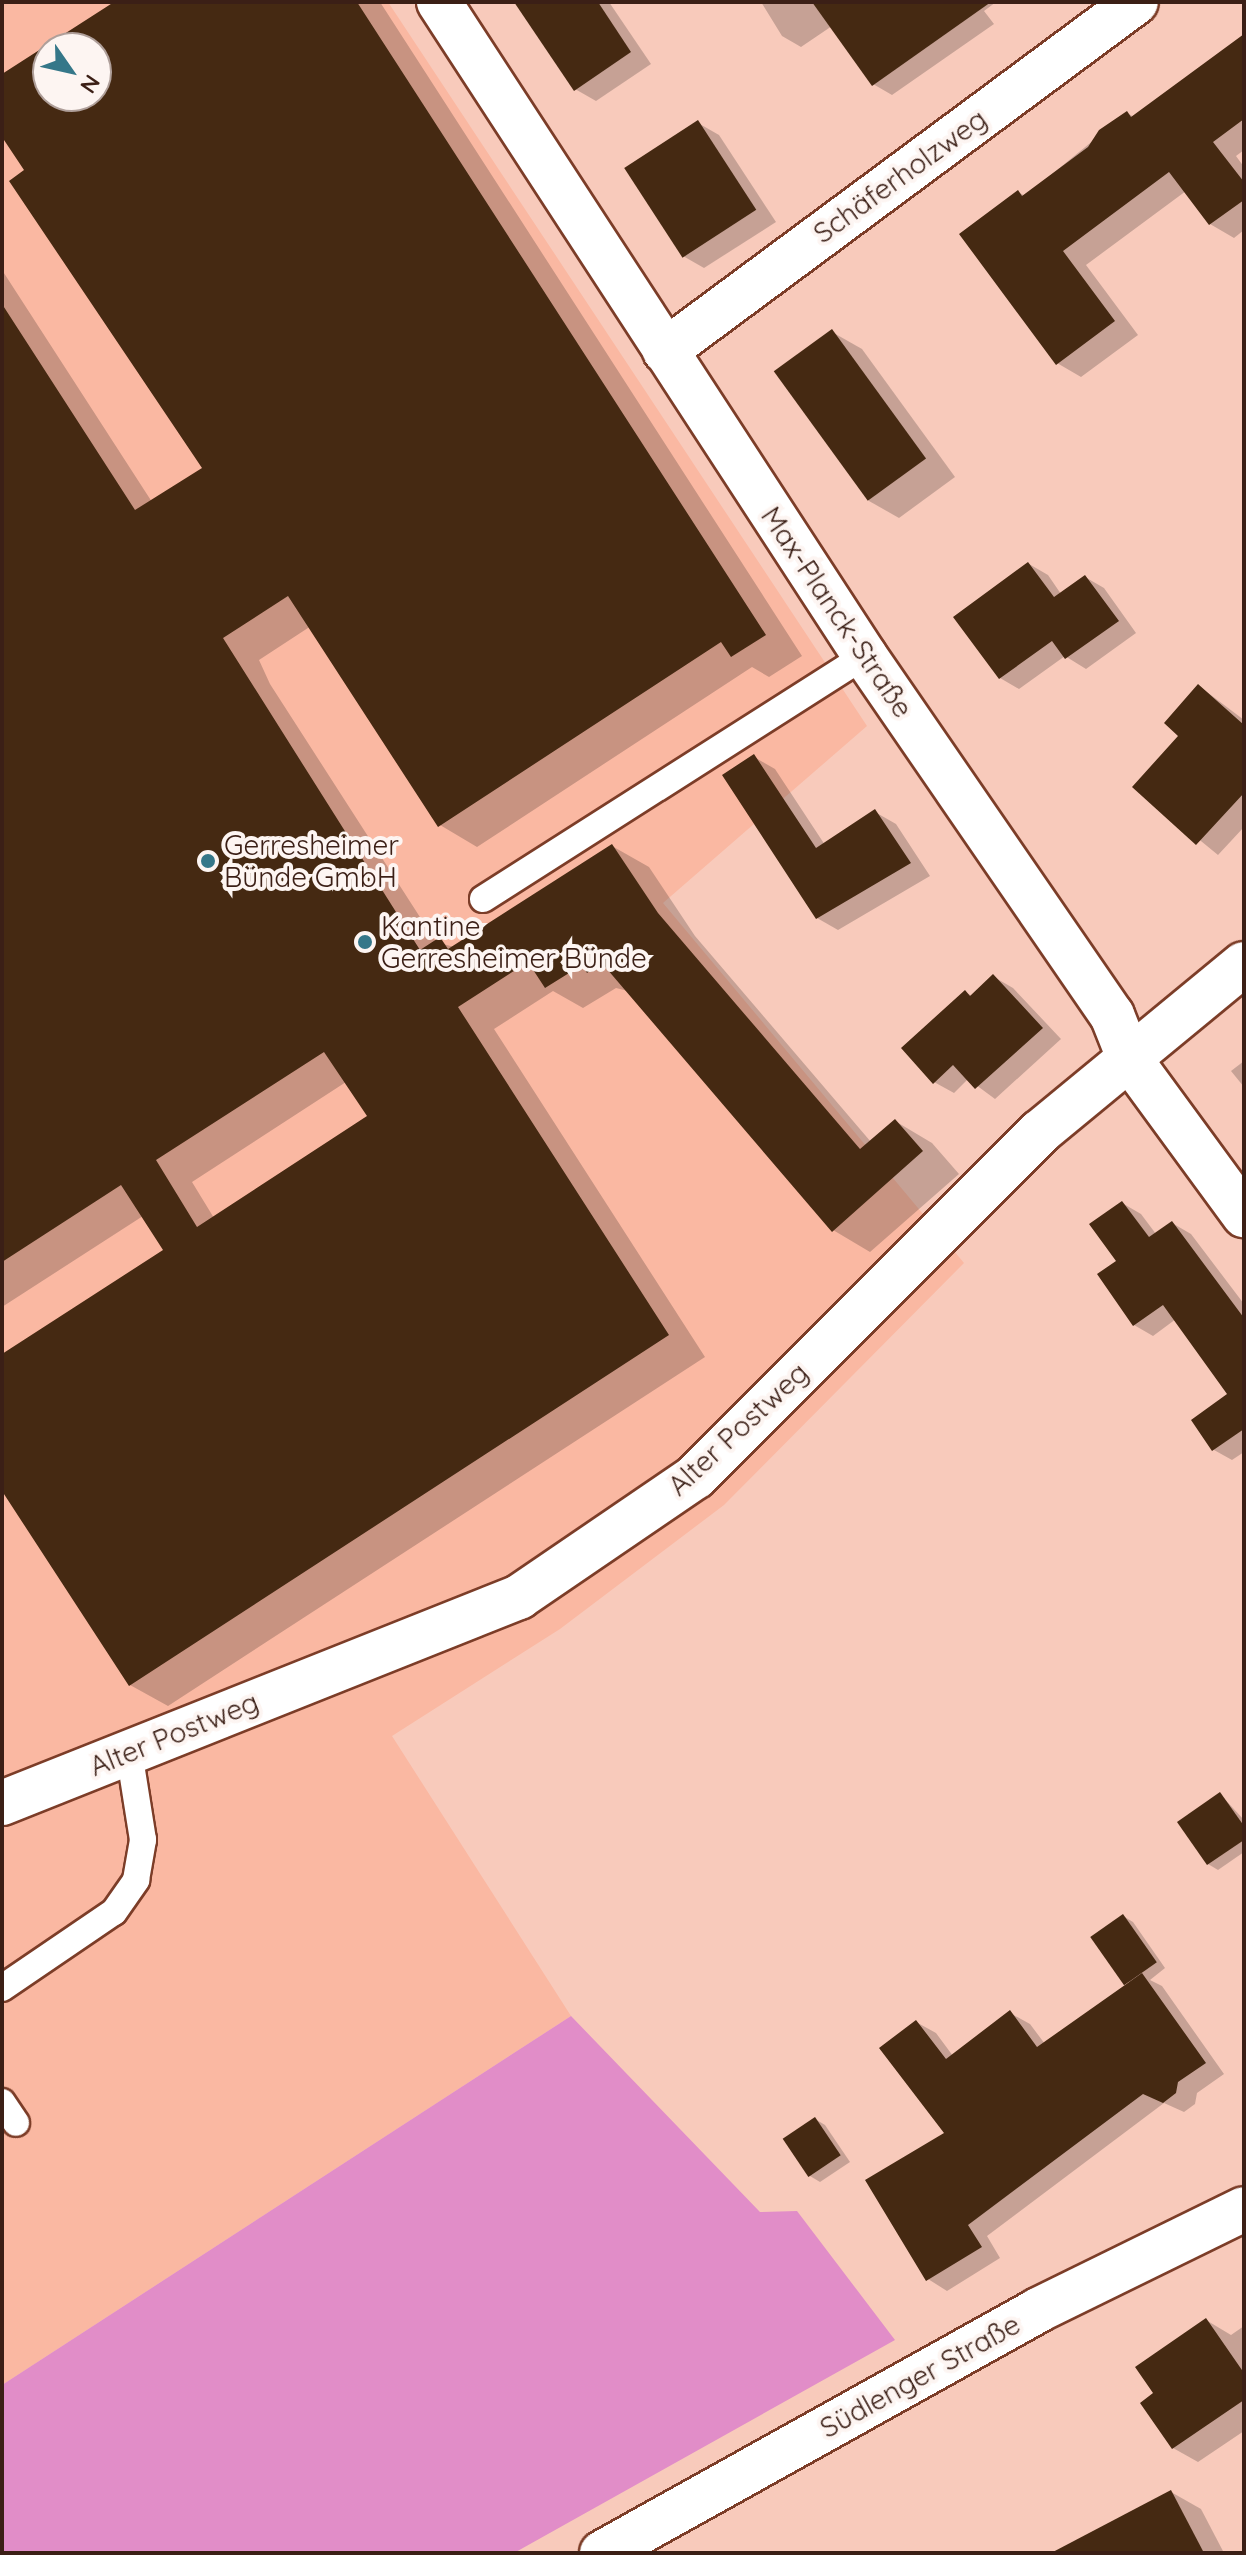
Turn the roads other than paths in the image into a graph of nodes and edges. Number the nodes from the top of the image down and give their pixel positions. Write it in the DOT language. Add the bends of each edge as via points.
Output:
graph roads {
  1 [pos="439,2"];
  2 [pos="1136,2"];
  3 [pos="665,351"];
  4 [pos="865,656"];
  5 [pos="483,899"];
  6 [pos="1244,964"];
  7 [pos="1129,1058"];
  8 [pos="1244,1215"];
  9 [pos="129,1752"];
  10 [pos="2,1803"];
  11 [pos="2,1988"];
  12 [pos="1244,2209"];
  13 [pos="602,2553"];
  1 -- 3 [label="street, Max-Planck-Straße"];
  2 -- 3 [label="street, Schäferholzweg"];
  3 -- 4 [label="street, Max-Planck-Straße"];
  4 -- 5 [label="lane"];
  4 -- 7 [label="street, Max-Planck-Straße" via="1112,1015"];
  6 -- 7 [label="street, Alter Postweg"];
  7 -- 8 [label="street, Max-Planck-Straße"];
  7 -- 9 [label="street, Alter Postweg" via="1040,1132 695,1477 519,1597"];
  9 -- 10 [label="street, Alter Postweg"];
  9 -- 11 [label="lane" via="143,1840 136,1880 114,1912"];
  12 -- 13 [label="street, Südlenger Straße" via="1038,2310"];
}
